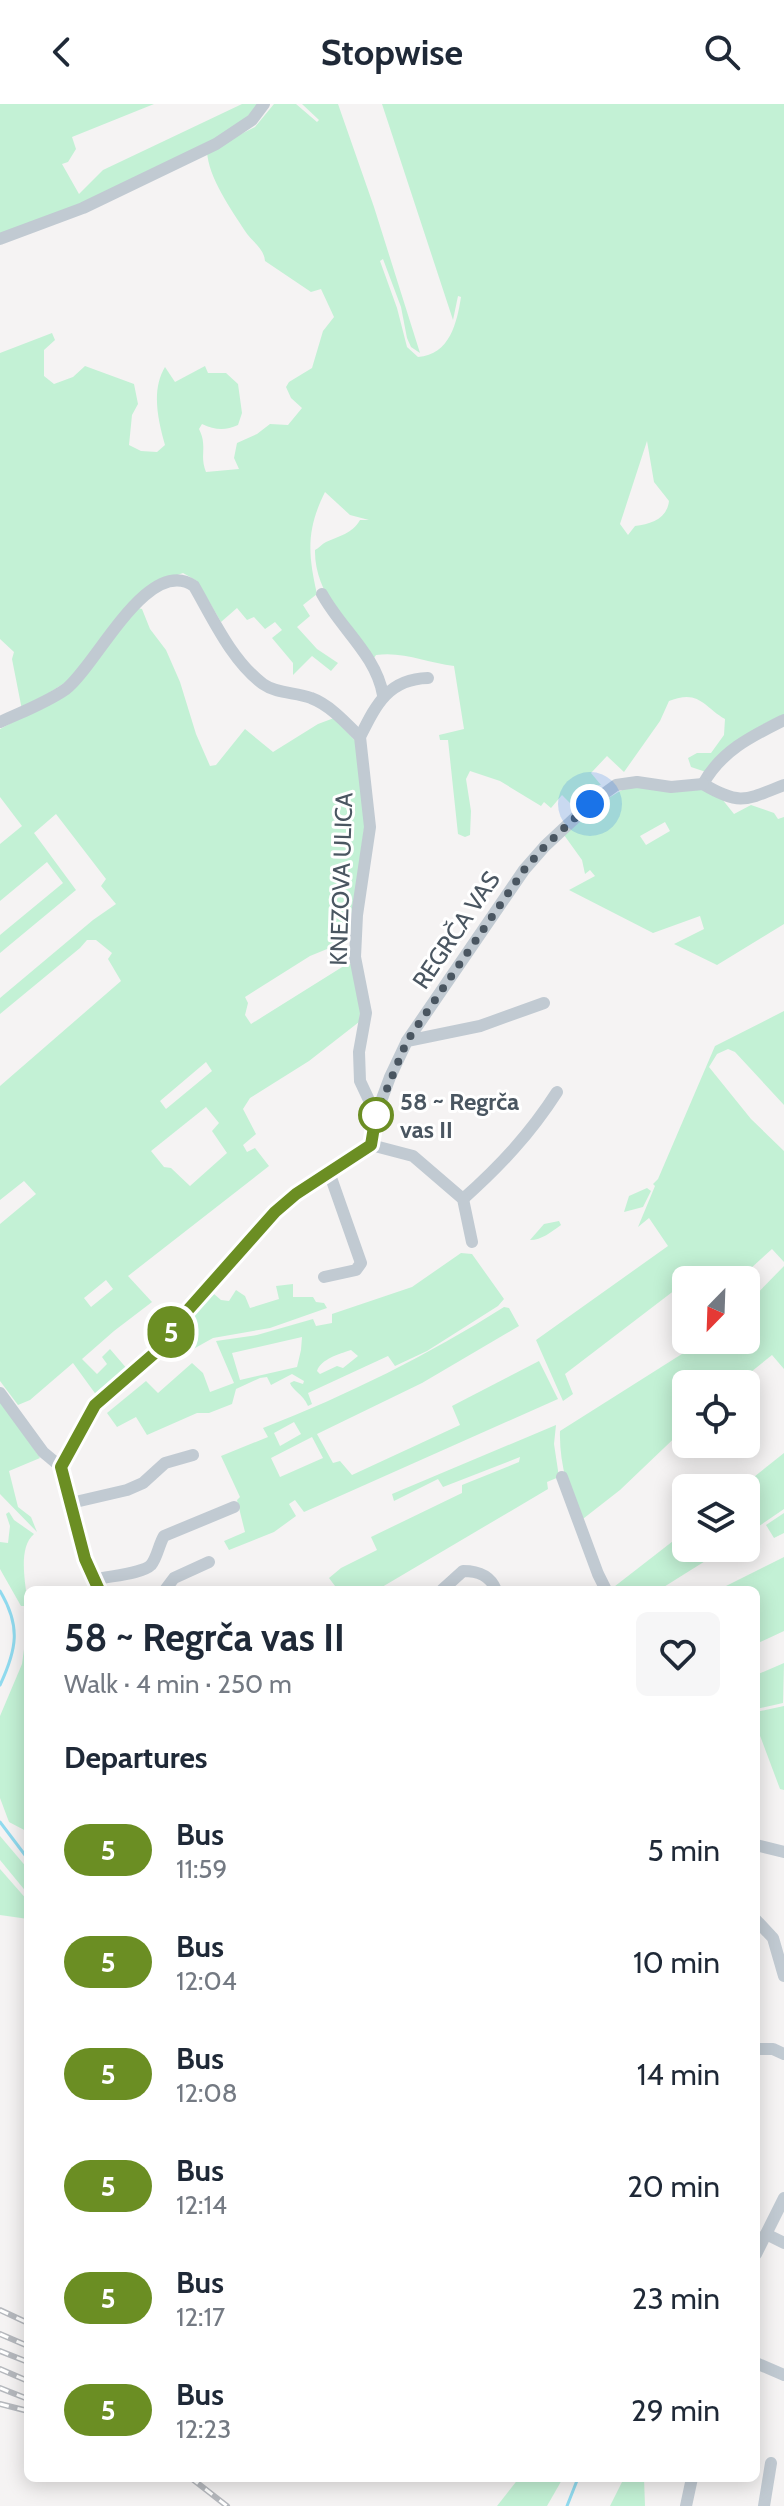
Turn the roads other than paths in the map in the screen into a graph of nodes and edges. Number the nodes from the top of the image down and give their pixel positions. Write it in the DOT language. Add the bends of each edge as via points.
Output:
graph roads {
  1 [pos="264,104"];
  2 [pos="0,239"];
  3 [pos="322,594"];
  4 [pos="428,678"];
  5 [pos="383,695"];
  6 [pos="784,720"];
  7 [pos="0,722"];
  8 [pos="360,737"];
  9 [pos="703,784"];
  10 [pos="784,785"];
  11 [pos="544,1003"];
  12 [pos="407,1041"];
  13 [pos="557,1092"];
  14 [pos="376,1115"];
  15 [pos="371,1145"];
  16 [pos="329,1172"];
  17 [pos="463,1199"];
  18 [pos="472,1242"];
  19 [pos="324,1277"];
  20 [pos="0,1393"];
  21 [pos="193,1455"];
  22 [pos="61,1467"];
  23 [pos="562,1477"];
  24 [pos="71,1503"];
  25 [pos="234,1507"];
  26 [pos="209,1562"];
  27 [pos="97,1585"];
  28 [pos="168,1586"];
  29 [pos="446,1586"];
  30 [pos="493,1586"];
  31 [pos="604,1586"];
  32 [pos="760,1846"];
  33 [pos="784,1852"];
  34 [pos="760,1924"];
  35 [pos="784,1976"];
  36 [pos="760,2049"];
  37 [pos="784,2054"];
  38 [pos="784,2198"];
  39 [pos="774,2227"];
  40 [pos="784,2243"];
  41 [pos="760,2248"];
  42 [pos="760,2365"];
  43 [pos="784,2375"];
  44 [pos="771,2463"];
  45 [pos="691,2482"];
  46 [pos="686,2506"];
  47 [pos="764,2506"];
  1 -- 2 [label="street" via="252,120 216,144 83,208"];
  3 -- 5 [label="street" via="375,667"];
  4 -- 5 [label="street" via="407,681"];
  5 -- 8 [label="street"];
  6 -- 9 [label="street" via="727,753"];
  7 -- 8 [label="street" via="66,689 129,611 177,579 194,586 235,654 262,683 319,701"];
  8 -- 14 [label="street, KNEZOVA ULICA" via="370,827 355,957 366,1013 360,1081"];
  9 -- 10 [label="street" via="724,797 746,800"];
  9 -- 12 [label="street, REGRČA VAS" via="616,785 590,804 524,870"];
  11 -- 12 [label="street" via="480,1026"];
  12 -- 14 [label="street, REGRČA VAS"];
  13 -- 17 [label="street" via="533,1129"];
  14 -- 15 [label="street, REGRČA VAS"];
  15 -- 16 [label="street"];
  15 -- 17 [label="street" via="413,1156"];
  16 -- 19 [label="street" via="361,1263 356,1270"];
  16 -- 22 [label="street" via="275,1212 156,1352 95,1405"];
  17 -- 18 [label="street"];
  20 -- 22 [label="street" via="43,1452"];
  21 -- 24 [label="street" via="165,1463 127,1490"];
  22 -- 24 [label="street"];
  23 -- 31 [label="street"];
  24 -- 27 [label="street"];
  25 -- 27 [label="street" via="164,1536 151,1565 113,1574"];
  26 -- 28 [label="street"];
  29 -- 30 [label="street" via="463,1571 474,1571"];
  32 -- 33 [label="street"];
  34 -- 35 [label="street" via="773,1938"];
  36 -- 37 [label="street"];
  38 -- 39 [label="street"];
  39 -- 40 [label="street"];
  39 -- 41 [label="street"];
  42 -- 43 [label="street"];
  44 -- 47 [label="street"];
  45 -- 46 [label="street"];
}
